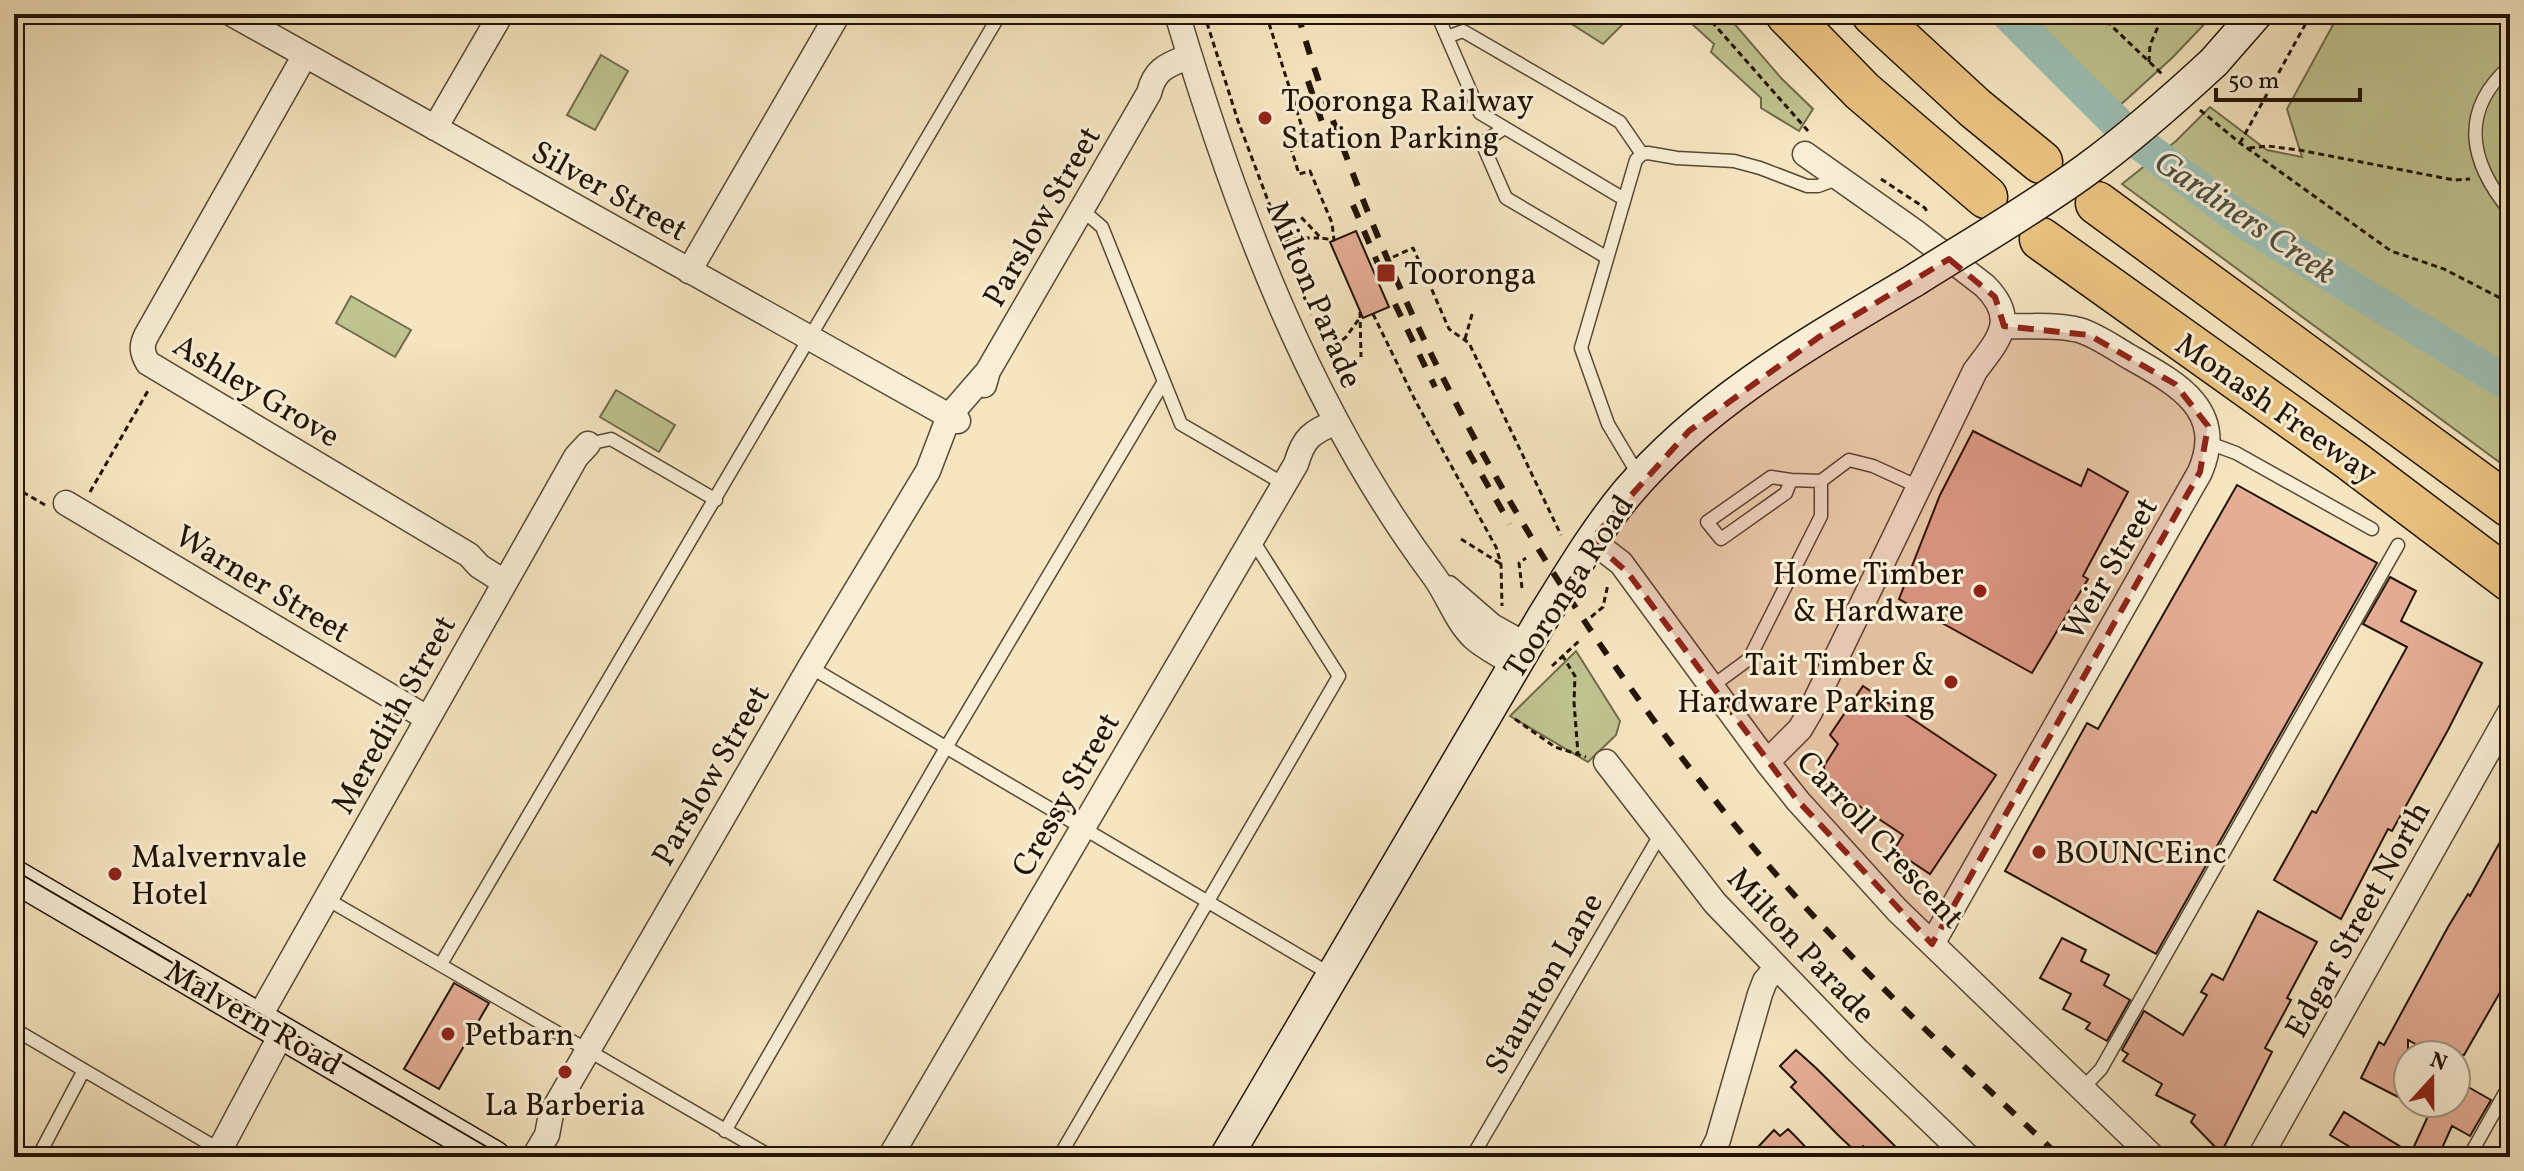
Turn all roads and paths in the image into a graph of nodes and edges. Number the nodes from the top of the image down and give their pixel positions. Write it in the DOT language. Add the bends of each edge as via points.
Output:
graph roads {
  1 [pos="232,14"];
  2 [pos="501,14"];
  3 [pos="838,14"];
  4 [pos="1000,14"];
  5 [pos="1177,14"];
  6 [pos="1202,14"];
  7 [pos="1266,14"];
  8 [pos="1437,14"];
  9 [pos="1705,14"];
  10 [pos="1787,14"];
  11 [pos="1873,14"];
  12 [pos="2168,14"];
  13 [pos="2256,14"];
  14 [pos="2311,14"];
  15 [pos="2161,20"];
  16 [pos="2107,21"];
  17 [pos="1447,37"];
  18 [pos="305,55"];
  19 [pos="2149,62"];
  20 [pos="1193,65"];
  21 [pos="2508,66"];
  22 [pos="1802,127"];
  23 [pos="435,128"];
  24 [pos="1503,129"];
  25 [pos="2247,148"];
  26 [pos="1642,154"];
  27 [pos="1805,154"];
  28 [pos="2041,162"];
  29 [pos="2486,177"];
  30 [pos="1837,179"];
  31 [pos="1986,197"];
  32 [pos="1624,199"];
  33 [pos="2097,203"];
  34 [pos="1081,209"];
  35 [pos="2510,211"];
  36 [pos="1300,216"];
  37 [pos="1321,238"];
  38 [pos="2041,239"];
  39 [pos="1284,241"];
  40 [pos="1393,257"];
  41 [pos="1606,257"];
  42 [pos="689,271"];
  43 [pos="2510,303"];
  44 [pos="1473,311"];
  45 [pos="1360,312"];
  46 [pos="1373,314"];
  47 [pos="1359,319"];
  48 [pos="2004,326"];
  49 [pos="1315,327"];
  50 [pos="810,339"];
  51 [pos="1465,339"];
  52 [pos="1326,354"];
  53 [pos="1361,357"];
  54 [pos="1163,383"];
  55 [pos="149,389"];
  56 [pos="954,418"];
  57 [pos="1339,429"];
  58 [pos="2209,443"];
  59 [pos="588,444"];
  60 [pos="1290,474"];
  61 [pos="1641,478"];
  62 [pos="1791,480"];
  63 [pos="1821,481"];
  64 [pos="14,487"];
  65 [pos="1919,487"];
  66 [pos="94,496"];
  67 [pos="716,500"];
  68 [pos="57,505"];
  69 [pos="2510,506"];
  70 [pos="2372,529"];
  71 [pos="1576,537"];
  72 [pos="1252,539"];
  73 [pos="1461,539"];
  74 [pos="2398,545"];
  75 [pos="1526,558"];
  76 [pos="1501,564"];
  77 [pos="507,577"];
  78 [pos="1610,580"];
  79 [pos="2510,580"];
  80 [pos="1522,588"];
  81 [pos="1503,617"];
  82 [pos="1591,617"];
  83 [pos="1579,641"];
  84 [pos="1520,654"];
  85 [pos="1562,655"];
  86 [pos="1552,666"];
  87 [pos="810,667"];
  88 [pos="1711,687"];
  89 [pos="2510,712"];
  90 [pos="427,718"];
  91 [pos="1515,719"];
  92 [pos="947,746"];
  93 [pos="1578,754"];
  94 [pos="1598,760"];
  95 [pos="1767,762"];
  96 [pos="1082,829"];
  97 [pos="1660,835"];
  98 [pos="14,876"];
  99 [pos="325,898"];
  100 [pos="1208,903"];
  101 [pos="1932,944"];
  102 [pos="441,964"];
  103 [pos="1777,967"];
  104 [pos="1332,975"];
  105 [pos="270,1026"];
  106 [pos="14,1029"];
  107 [pos="588,1050"];
  108 [pos="84,1070"];
  109 [pos="2510,1084"];
  110 [pos="2082,1089"];
  111 [pos="551,1114"];
  112 [pos="725,1131"];
  113 [pos="218,1154"];
  114 [pos="38,1157"];
  115 [pos="494,1157"];
  116 [pos="517,1157"];
  117 [pos="534,1157"];
  118 [pos="772,1157"];
  119 [pos="890,1157"];
  120 [pos="1059,1157"];
  121 [pos="1226,1157"];
  122 [pos="1472,1157"];
  123 [pos="1709,1157"];
  124 [pos="1968,1157"];
  125 [pos="2153,1157"];
  126 [pos="2260,1157"];
  127 [pos="2469,1157"];
  1 -- 18 [label="street, Silver Street"];
  2 -- 23 [label="street"];
  3 -- 42 [label="street"];
  4 -- 50 [label="lane"];
  5 -- 20 [label="street, Milton Parade"];
  6 -- 39 [label="path"];
  7 -- 37 [label="path" via="1307,143 1291,148 1299,174 1310,171 1332,223 1334,240"];
  8 -- 17 [label="lane"];
  9 -- 22 [label="path"];
  10 -- 31 [label="highway" via="1862,91"];
  11 -- 28 [label="highway"];
  12 -- 15 [label="path"];
  13 -- 61 [label="main road, Tooronga Road, bridge" via="2214,62 2088,169 1741,390"];
  14 -- 25 [label="path" via="2240,143"];
  15 -- 16 [label="path"];
  15 -- 19 [label="path"];
  17 -- 24 [label="lane" via="1480,113"];
  17 -- 26 [label="lane" via="1463,31 1620,122"];
  18 -- 23 [label="street, Silver Street"];
  18 -- 77 [label="street, Ashley Grove" via="146,336 143,356 469,555 479,566"];
  20 -- 34 [label="street, Parslow Street" via="1152,78 1149,93"];
  20 -- 57 [label="street, Milton Parade" via="1265,265"];
  21 -- 29 [label="lane" via="2477,110 2477,157"];
  23 -- 42 [label="street, Silver Street"];
  24 -- 32 [label="lane"];
  24 -- 41 [label="lane" via="1482,143 1506,198"];
  25 -- 29 [label="path" via="2299,150 2454,180"];
  25 -- 43 [label="path" via="2391,251 2444,269"];
  26 -- 30 [label="lane" via="1734,161 1807,186"];
  26 -- 32 [label="lane"];
  27 -- 30 [label="street"];
  29 -- 35 [label="lane"];
  30 -- 48 [label="street" via="1985,286 2001,308"];
  32 -- 41 [label="lane"];
  33 -- 69 [label="highway, Monash Freeway"];
  34 -- 54 [label="lane" via="1102,227"];
  34 -- 56 [label="street, Parslow Street" via="988,371"];
  36 -- 37 [label="path"];
  37 -- 39 [label="path"];
  38 -- 79 [label="highway, Monash Freeway"];
  39 -- 49 [label="path"];
  40 -- 51 [label="path" via="1413,248 1449,329"];
  41 -- 61 [label="lane" via="1581,348 1608,424"];
  42 -- 50 [label="street, Silver Street"];
  44 -- 51 [label="path"];
  45 -- 47 [label="path"];
  46 -- 76 [label="path"];
  47 -- 52 [label="path"];
  47 -- 53 [label="path"];
  48 -- 58 [label="street" via="2089,335 2175,384 2200,412"];
  48 -- 65 [label="street" via="1975,371"];
  50 -- 56 [label="street, Silver Street"];
  50 -- 67 [label="lane"];
  51 -- 71 [label="path"];
  54 -- 60 [label="lane" via="1181,424"];
  54 -- 92 [label="lane"];
  55 -- 66 [label="path" via="90,490"];
  56 -- 87 [label="street, Parslow Street" via="928,471"];
  57 -- 60 [label="street, Cressy Street" via="1308,437"];
  57 -- 84 [label="street, Milton Parade" via="1391,518 1436,579"];
  58 -- 70 [label="lane"];
  58 -- 101 [label="street, Weir Street" via="2200,472"];
  59 -- 67 [label="lane" via="611,439"];
  59 -- 77 [label="street, Meredith Street"];
  60 -- 72 [label="street, Cressy Street"];
  61 -- 71 [label="main road, Tooronga Road"];
  62 -- 62 [label="lane" via="1771,477 1707,522 1721,539 1786,493"];
  62 -- 63 [label="lane"];
  63 -- 65 [label="lane" via="1849,460"];
  63 -- 88 [label="lane" via="1821,516 1749,659"];
  64 -- 68 [label="path"];
  65 -- 95 [label="street" via="1810,712"];
  67 -- 102 [label="lane"];
  68 -- 90 [label="street, Warner Street"];
  71 -- 84 [label="main road, Tooronga Road"];
  71 -- 88 [label="street, Carroll Crescent" via="1621,563"];
  72 -- 96 [label="street, Cressy Street"];
  72 -- 100 [label="lane" via="1339,676"];
  73 -- 76 [label="path"];
  74 -- 110 [label="lane" via="2101,1069"];
  75 -- 80 [label="path" via="1519,563"];
  76 -- 81 [label="path"];
  77 -- 90 [label="street, Meredith Street"];
  78 -- 82 [label="path" via="1603,607"];
  83 -- 85 [label="path"];
  84 -- 104 [label="main road, Tooronga Road"];
  85 -- 86 [label="path"];
  85 -- 93 [label="path" via="1575,676"];
  87 -- 92 [label="lane"];
  87 -- 107 [label="street, Parslow Street"];
  88 -- 95 [label="street, Carroll Crescent"];
  89 -- 126 [label="street, Edgar Street North"];
  90 -- 99 [label="street, Meredith Street"];
  91 -- 93 [label="path" via="1555,747"];
  92 -- 96 [label="lane"];
  92 -- 112 [label="lane"];
  93 -- 94 [label="path"];
  94 -- 97 [label="street, Milton Parade"];
  95 -- 101 [label="street, Carroll Crescent" via="1859,870"];
  96 -- 100 [label="lane"];
  96 -- 119 [label="street, Cressy Street"];
  97 -- 103 [label="street, Milton Parade"];
  97 -- 122 [label="lane, Staunton Lane"];
  98 -- 105 [label="main road, Malvern Road"];
  99 -- 102 [label="lane"];
  99 -- 105 [label="street, Meredith Street"];
  100 -- 104 [label="lane"];
  100 -- 120 [label="lane"];
  101 -- 110 [label="street, Carroll Crescent"];
  102 -- 107 [label="lane"];
  103 -- 123 [label="street" via="1760,994"];
  103 -- 124 [label="street, Milton Parade"];
  104 -- 121 [label="main road, Tooronga Road"];
  105 -- 113 [label="street, Meredith Street"];
  105 -- 115 [label="main road, Malvern Road"];
  106 -- 108 [label="lane"];
  107 -- 111 [label="street, Parslow Street"];
  107 -- 112 [label="lane"];
  108 -- 113 [label="lane"];
  108 -- 114 [label="lane"];
  109 -- 127 [label="lane"];
  110 -- 125 [label="street, Carroll Crescent"];
  111 -- 116 [label="street, Parslow Street" via="534,1128"];
  111 -- 117 [label="street, Parslow Street" via="547,1135"];
  112 -- 118 [label="lane"];
}
